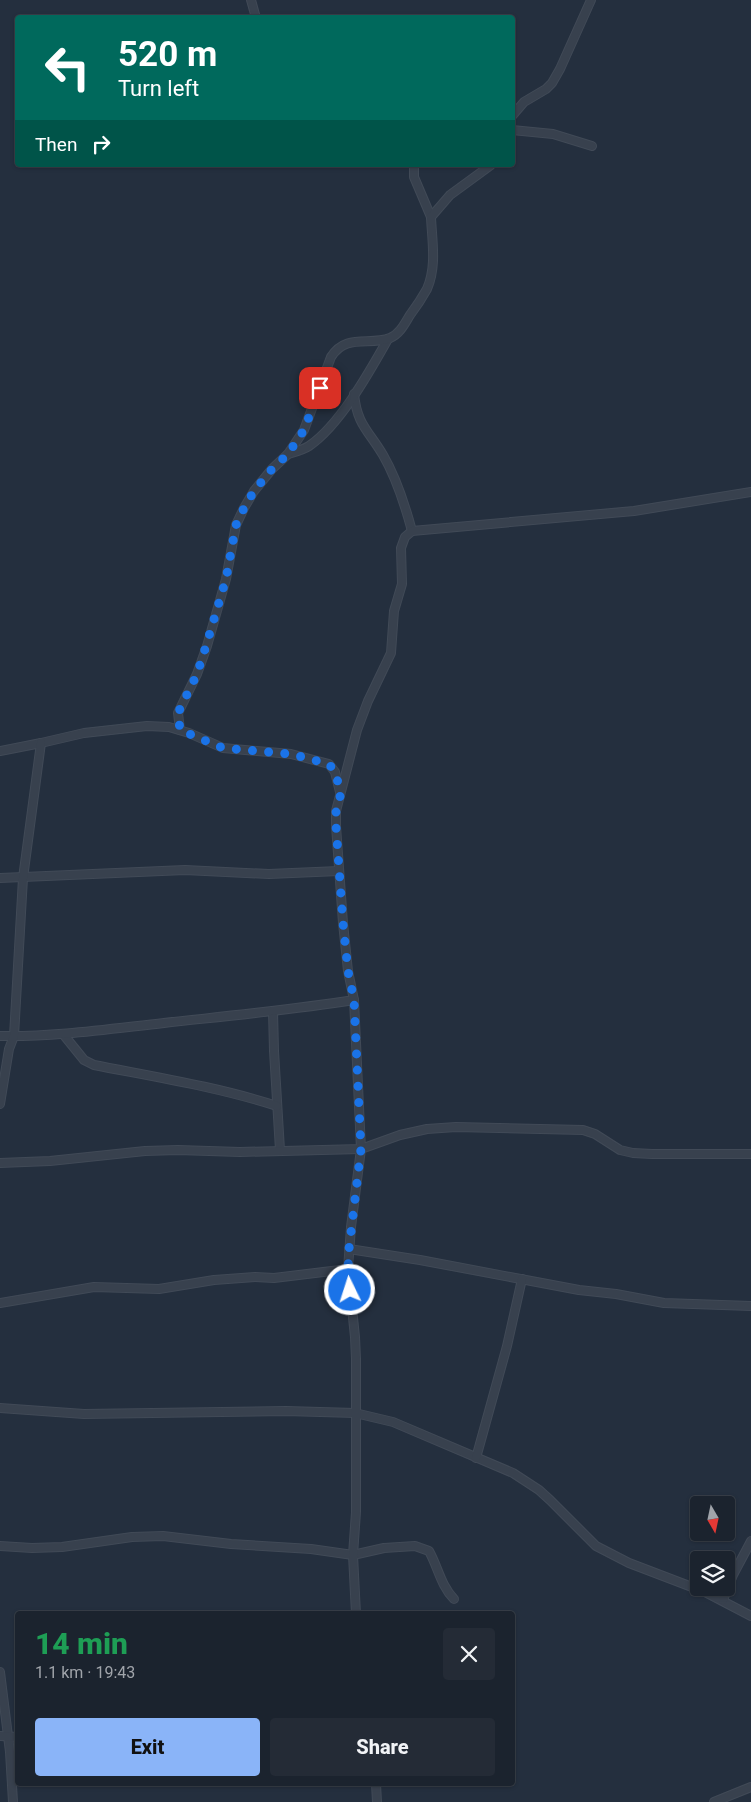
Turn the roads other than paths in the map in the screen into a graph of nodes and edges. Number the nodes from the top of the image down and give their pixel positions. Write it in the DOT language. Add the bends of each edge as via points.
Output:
graph roads {
  1 [pos="251,0"];
  2 [pos="591,0"];
  3 [pos="255,15"];
  4 [pos="515,112"];
  5 [pos="515,130"];
  6 [pos="592,146"];
  7 [pos="414,167"];
  8 [pos="487,167"];
  9 [pos="431,217"];
  10 [pos="388,339"];
  11 [pos="354,394"];
  12 [pos="288,454"];
  13 [pos="751,492"];
  14 [pos="412,532"];
  15 [pos="180,730"];
  16 [pos="41,743"];
  17 [pos="0,751"];
  18 [pos="341,793"];
  19 [pos="339,871"];
  20 [pos="0,878"];
  21 [pos="23,878"];
  22 [pos="354,1000"];
  23 [pos="273,1012"];
  24 [pos="63,1034"];
  25 [pos="0,1036"];
  26 [pos="14,1036"];
  27 [pos="0,1104"];
  28 [pos="277,1106"];
  29 [pos="361,1149"];
  30 [pos="280,1150"];
  31 [pos="751,1154"];
  32 [pos="0,1163"];
  33 [pos="349,1249"];
  34 [pos="348,1269"];
  35 [pos="522,1279"];
  36 [pos="0,1303"];
  37 [pos="751,1306"];
  38 [pos="0,1408"];
  39 [pos="355,1413"];
  40 [pos="476,1458"];
  41 [pos="751,1541"];
  42 [pos="0,1546"];
  43 [pos="353,1555"];
  44 [pos="454,1599"];
  45 [pos="724,1600"];
  46 [pos="356,1611"];
  47 [pos="751,1616"];
  48 [pos="0,1672"];
  49 [pos="4,1736"];
  50 [pos="376,1786"];
  51 [pos="751,1787"];
  52 [pos="13,1802"];
  53 [pos="377,1802"];
  54 [pos="714,1802"];
  1 -- 3 [label="street"];
  2 -- 4 [label="street" via="552,83 524,102"];
  5 -- 6 [label="street" via="553,134"];
  7 -- 9 [label="street" via="414,177"];
  8 -- 9 [label="street" via="450,196"];
  9 -- 10 [label="street" via="434,256 427,288 402,328"];
  10 -- 11 [label="street"];
  10 -- 12 [label="street" via="354,342 336,348 304,430"];
  11 -- 12 [label="street" via="325,433 308,447"];
  11 -- 14 [label="street" via="358,417 394,475"];
  12 -- 15 [label="street" via="254,491 236,525 226,579 206,646 178,713"];
  13 -- 14 [label="street" via="634,511"];
  14 -- 18 [label="street" via="401,548 402,584 394,611 390,653 357,730"];
  15 -- 16 [label="street" via="147,726 117,728"];
  15 -- 18 [label="street" via="223,748 291,754 329,764"];
  16 -- 17 [label="street"];
  16 -- 21 [label="street"];
  18 -- 19 [label="street" via="336,811"];
  19 -- 21 [label="street" via="269,874 185,870"];
  19 -- 22 [label="street" via="348,971"];
  20 -- 21 [label="street"];
  21 -- 26 [label="street"];
  22 -- 23 [label="street"];
  22 -- 29 [label="street"];
  23 -- 24 [label="street"];
  23 -- 28 [label="street"];
  24 -- 26 [label="street"];
  24 -- 28 [label="street" via="84,1060 94,1065 254,1098"];
  25 -- 26 [label="street"];
  26 -- 27 [label="street"];
  28 -- 30 [label="street"];
  29 -- 30 [label="street"];
  29 -- 31 [label="street" via="400,1135 456,1127 583,1130 620,1150 634,1153"];
  29 -- 33 [label="street"];
  30 -- 32 [label="street" via="145,1151"];
  33 -- 34 [label="street"];
  33 -- 35 [label="street"];
  34 -- 36 [label="street" via="274,1278 214,1280 159,1290 94,1287"];
  34 -- 39 [label="street" via="355,1337"];
  35 -- 37 [label="street" via="664,1302"];
  35 -- 40 [label="street"];
  38 -- 39 [label="street" via="84,1414"];
  39 -- 40 [label="street" via="393,1422"];
  39 -- 43 [label="street"];
  40 -- 45 [label="street" via="513,1473 539,1490 596,1546 629,1563"];
  41 -- 45 [label="street"];
  42 -- 43 [label="street" via="62,1547 163,1536"];
  43 -- 44 [label="street" via="384,1548 414,1546 426,1549"];
  43 -- 46 [label="street"];
  45 -- 47 [label="street"];
  48 -- 49 [label="street"];
  49 -- 52 [label="street"];
  50 -- 53 [label="street"];
  51 -- 54 [label="street"];
}
